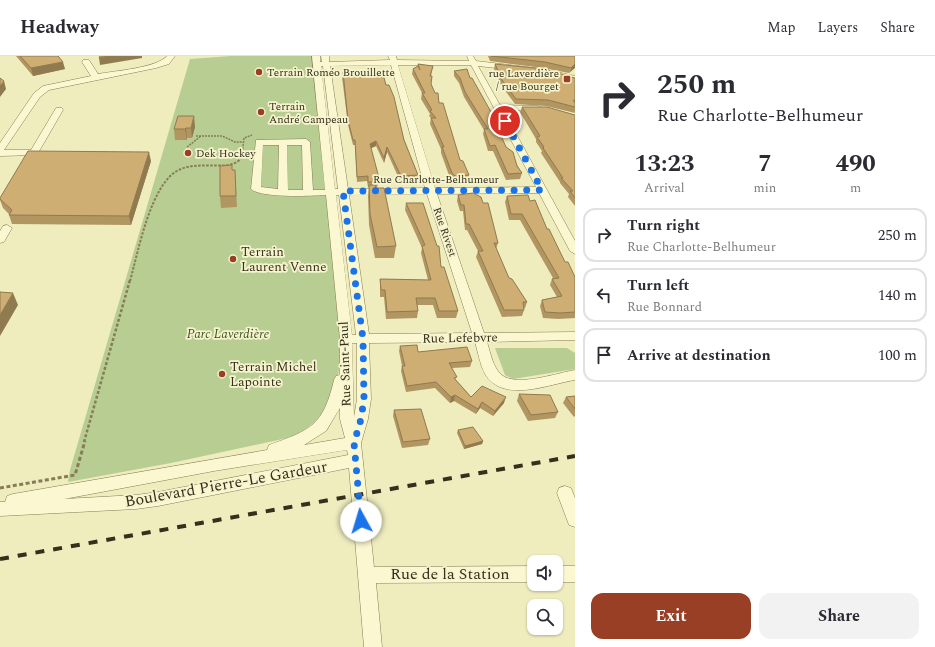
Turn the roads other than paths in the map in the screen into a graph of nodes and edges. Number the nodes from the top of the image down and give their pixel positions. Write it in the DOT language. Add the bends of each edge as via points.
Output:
graph roads {
  1 [pos="157,56"];
  2 [pos="171,56"];
  3 [pos="352,56"];
  4 [pos="471,59"];
  5 [pos="393,60"];
  6 [pos="86,62"];
  7 [pos="325,66"];
  8 [pos="354,68"];
  9 [pos="94,74"];
  10 [pos="575,78"];
  11 [pos="326,99"];
  12 [pos="497,107"];
  13 [pos="546,109"];
  14 [pos="59,110"];
  15 [pos="323,122"];
  16 [pos="334,122"];
  17 [pos="283,143"];
  18 [pos="306,148"];
  19 [pos="0,150"];
  20 [pos="326,150"];
  21 [pos="338,151"];
  22 [pos="0,154"];
  23 [pos="542,190"];
  24 [pos="343,191"];
  25 [pos="431,191"];
  26 [pos="308,192"];
  27 [pos="330,192"];
  28 [pos="283,193"];
  29 [pos="7,228"];
  30 [pos="335,234"];
  31 [pos="349,234"];
  32 [pos="0,240"];
  33 [pos="575,251"];
  34 [pos="340,285"];
  35 [pos="356,285"];
  36 [pos="481,337"];
  37 [pos="574,337"];
  38 [pos="346,339"];
  39 [pos="363,339"];
  40 [pos="346,359"];
  41 [pos="575,375"];
  42 [pos="354,443"];
  43 [pos="355,460"];
  44 [pos="214,465"];
  45 [pos="565,493"];
  46 [pos="0,504"];
  47 [pos="0,509"];
  48 [pos="575,520"];
  49 [pos="527,574"];
  50 [pos="563,574"];
  51 [pos="575,574"];
  52 [pos="366,575"];
  53 [pos="374,647"];
  1 -- 9 [label="street" via="150,61"];
  2 -- 9 [label="street" via="166,62 157,65"];
  3 -- 8 [label="street"];
  4 -- 5 [label="street"];
  4 -- 10 [label="street" via="532,68"];
  4 -- 12 [label="street"];
  5 -- 8 [label="street" via="376,68"];
  5 -- 25 [label="street, Rue Rivest"];
  6 -- 9 [label="street"];
  7 -- 8 [label="street"];
  7 -- 11 [label="street, Rue Saint-Paul"];
  9 -- 19 [label="street" via="52,86 36,95"];
  11 -- 15 [label="street, Rue Saint-Paul"];
  11 -- 16 [label="street, Rue Saint-Paul"];
  12 -- 13 [label="street"];
  12 -- 23 [label="street"];
  14 -- 22 [label="street" via="34,153"];
  15 -- 16 [label="street"];
  15 -- 20 [label="street, Rue Saint-Paul"];
  16 -- 21 [label="street, Rue Saint-Paul"];
  17 -- 18 [label="street" via="306,142"];
  17 -- 28 [label="street"];
  17 -- 28 [label="street, Rue Charlotte-Belhumeur" via="260,142 256,189"];
  18 -- 20 [label="street"];
  18 -- 26 [label="street"];
  20 -- 21 [label="street"];
  20 -- 27 [label="street, Rue Saint-Paul"];
  21 -- 24 [label="street, Rue Saint-Paul"];
  23 -- 25 [label="street, Rue Charlotte-Belhumeur"];
  23 -- 33 [label="street"];
  24 -- 25 [label="street, Rue Charlotte-Belhumeur"];
  24 -- 27 [label="street, Rue Charlotte-Belhumeur"];
  24 -- 31 [label="street, Rue Saint-Paul"];
  25 -- 36 [label="street, Rue Rivest"];
  26 -- 27 [label="street, Rue Charlotte-Belhumeur"];
  26 -- 28 [label="street, Rue Charlotte-Belhumeur"];
  27 -- 30 [label="street, Rue Saint-Paul"];
  29 -- 32 [label="street"];
  30 -- 31 [label="street"];
  30 -- 34 [label="street, Rue Saint-Paul"];
  31 -- 35 [label="street, Rue Saint-Paul"];
  34 -- 35 [label="street"];
  34 -- 38 [label="street, Rue Saint-Paul"];
  35 -- 39 [label="street, Rue Saint-Paul"];
  36 -- 37 [label="street, Rue Lefebvre"];
  36 -- 39 [label="street, Rue Lefebvre"];
  36 -- 41 [label="street, Rue Rivest" via="491,372 503,383 513,386"];
  38 -- 39 [label="street, Rue Lefebvre"];
  38 -- 40 [label="street, Rue Saint-Paul"];
  39 -- 42 [label="street, Rue Saint-Paul" via="364,399"];
  40 -- 42 [label="street, Rue Saint-Paul" via="347,419"];
  40 -- 44 [label="street" via="334,409 324,425 286,446"];
  42 -- 43 [label="street, Rue Saint-Paul"];
  42 -- 44 [label="street, Boulevard Pierre-Le Gardeur"];
  43 -- 47 [label="street, Boulevard Pierre-Le Gardeur" via="150,500"];
  43 -- 52 [label="street, Rue Saint-Paul"];
  44 -- 46 [label="street, Boulevard Pierre-Le Gardeur"];
  45 -- 48 [label="street"];
  49 -- 52 [label="street, Rue de la Station"];
  50 -- 51 [label="street"];
  52 -- 53 [label="street, Rue Saint-Paul"];
}
